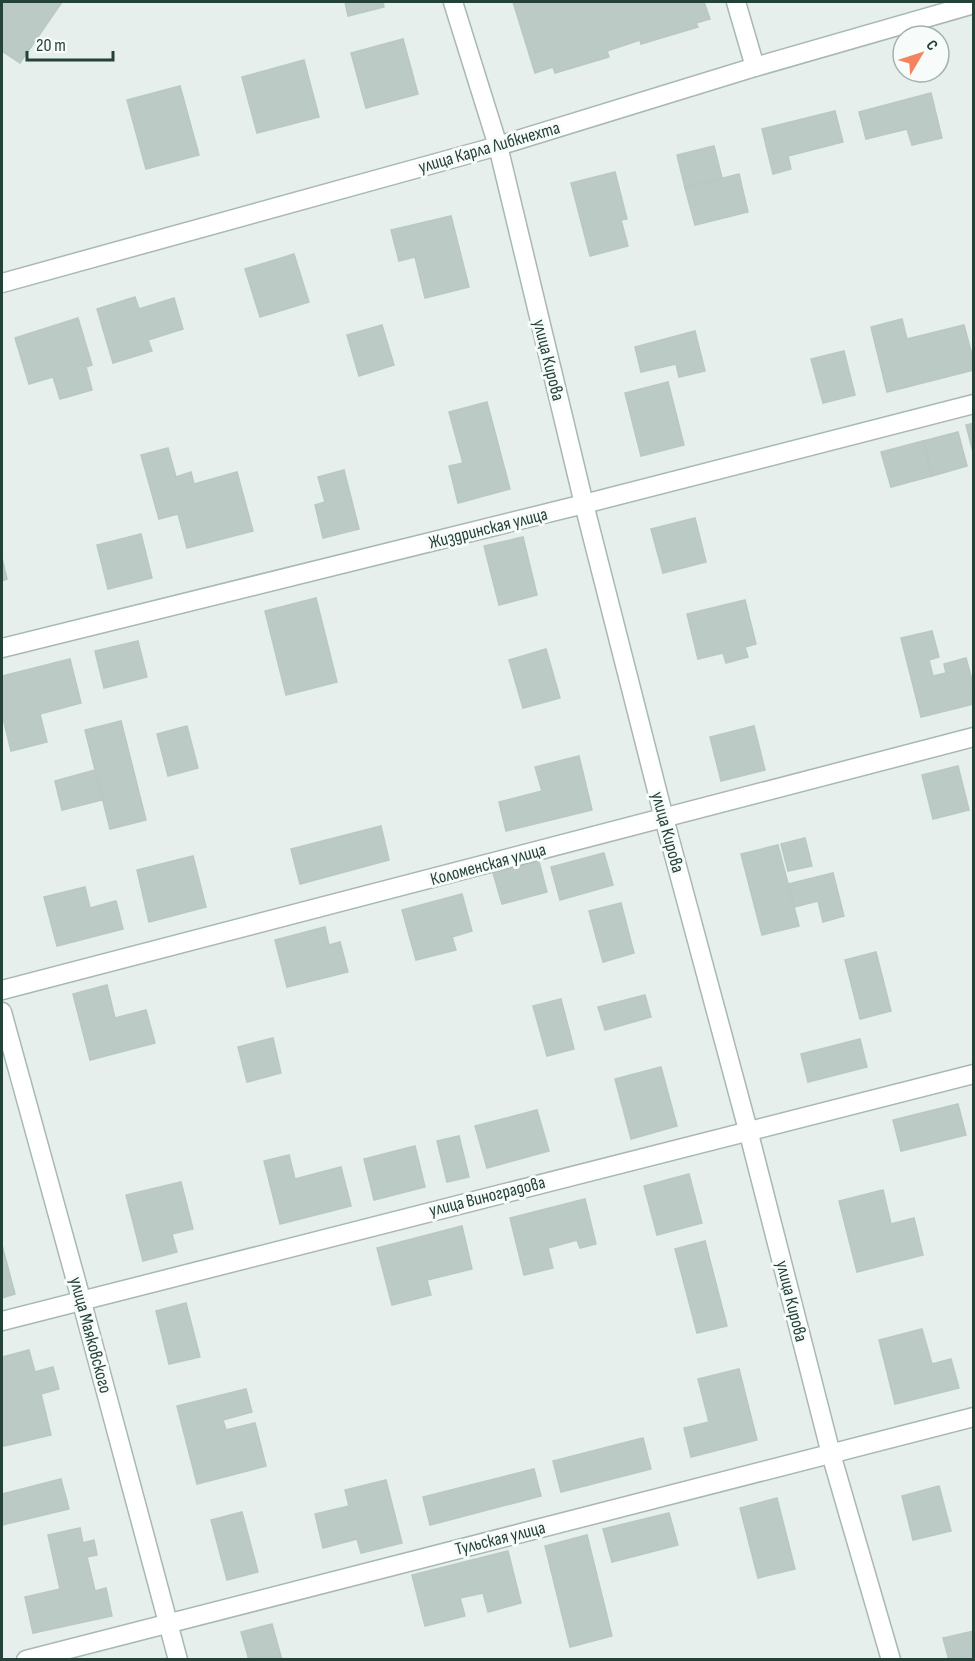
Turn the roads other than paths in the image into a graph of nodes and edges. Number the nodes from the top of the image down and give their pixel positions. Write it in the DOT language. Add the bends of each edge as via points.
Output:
graph roads {
  1 [pos="453,2"];
  2 [pos="736,2"];
  3 [pos="974,4"];
  4 [pos="755,67"];
  5 [pos="498,146"];
  6 [pos="2,283"];
  7 [pos="974,404"];
  8 [pos="584,504"];
  9 [pos="2,648"];
  10 [pos="974,737"];
  11 [pos="664,818"];
  12 [pos="2,990"];
  13 [pos="2,1012"];
  14 [pos="974,1074"];
  15 [pos="748,1130"];
  16 [pos="81,1299"];
  17 [pos="2,1321"];
  18 [pos="974,1417"];
  19 [pos="831,1454"];
  20 [pos="168,1623"];
  21 [pos="26,1659"];
  22 [pos="178,1659"];
  23 [pos="891,1659"];
  1 -- 5 [label="street, улица Кирова"];
  2 -- 4 [label="street"];
  3 -- 4 [label="street, улица Карла Либкнехта"];
  4 -- 5 [label="street, улица Карла Либкнехта"];
  5 -- 6 [label="street, улица Карла Либкнехта"];
  5 -- 8 [label="street, улица Кирова"];
  7 -- 8 [label="street, Жиздринская улица"];
  8 -- 9 [label="street, Жиздринская улица"];
  8 -- 11 [label="street, улица Кирова"];
  10 -- 11 [label="street, Коломенская улица"];
  11 -- 12 [label="street, Коломенская улица"];
  11 -- 15 [label="street, улица Кирова"];
  13 -- 16 [label="street, улица Маяковского"];
  14 -- 15 [label="street, улица Виноградова"];
  15 -- 16 [label="street, улица Виноградова"];
  15 -- 19 [label="street, улица Кирова"];
  16 -- 17 [label="street, улица Виноградова"];
  16 -- 20 [label="street, улица Маяковского"];
  18 -- 19 [label="street, Тульская улица"];
  19 -- 20 [label="street, Тульская улица"];
  19 -- 23 [label="street, улица Кирова"];
  20 -- 21 [label="street, Тульская улица"];
  20 -- 22 [label="street, улица Маяковского"];
}
